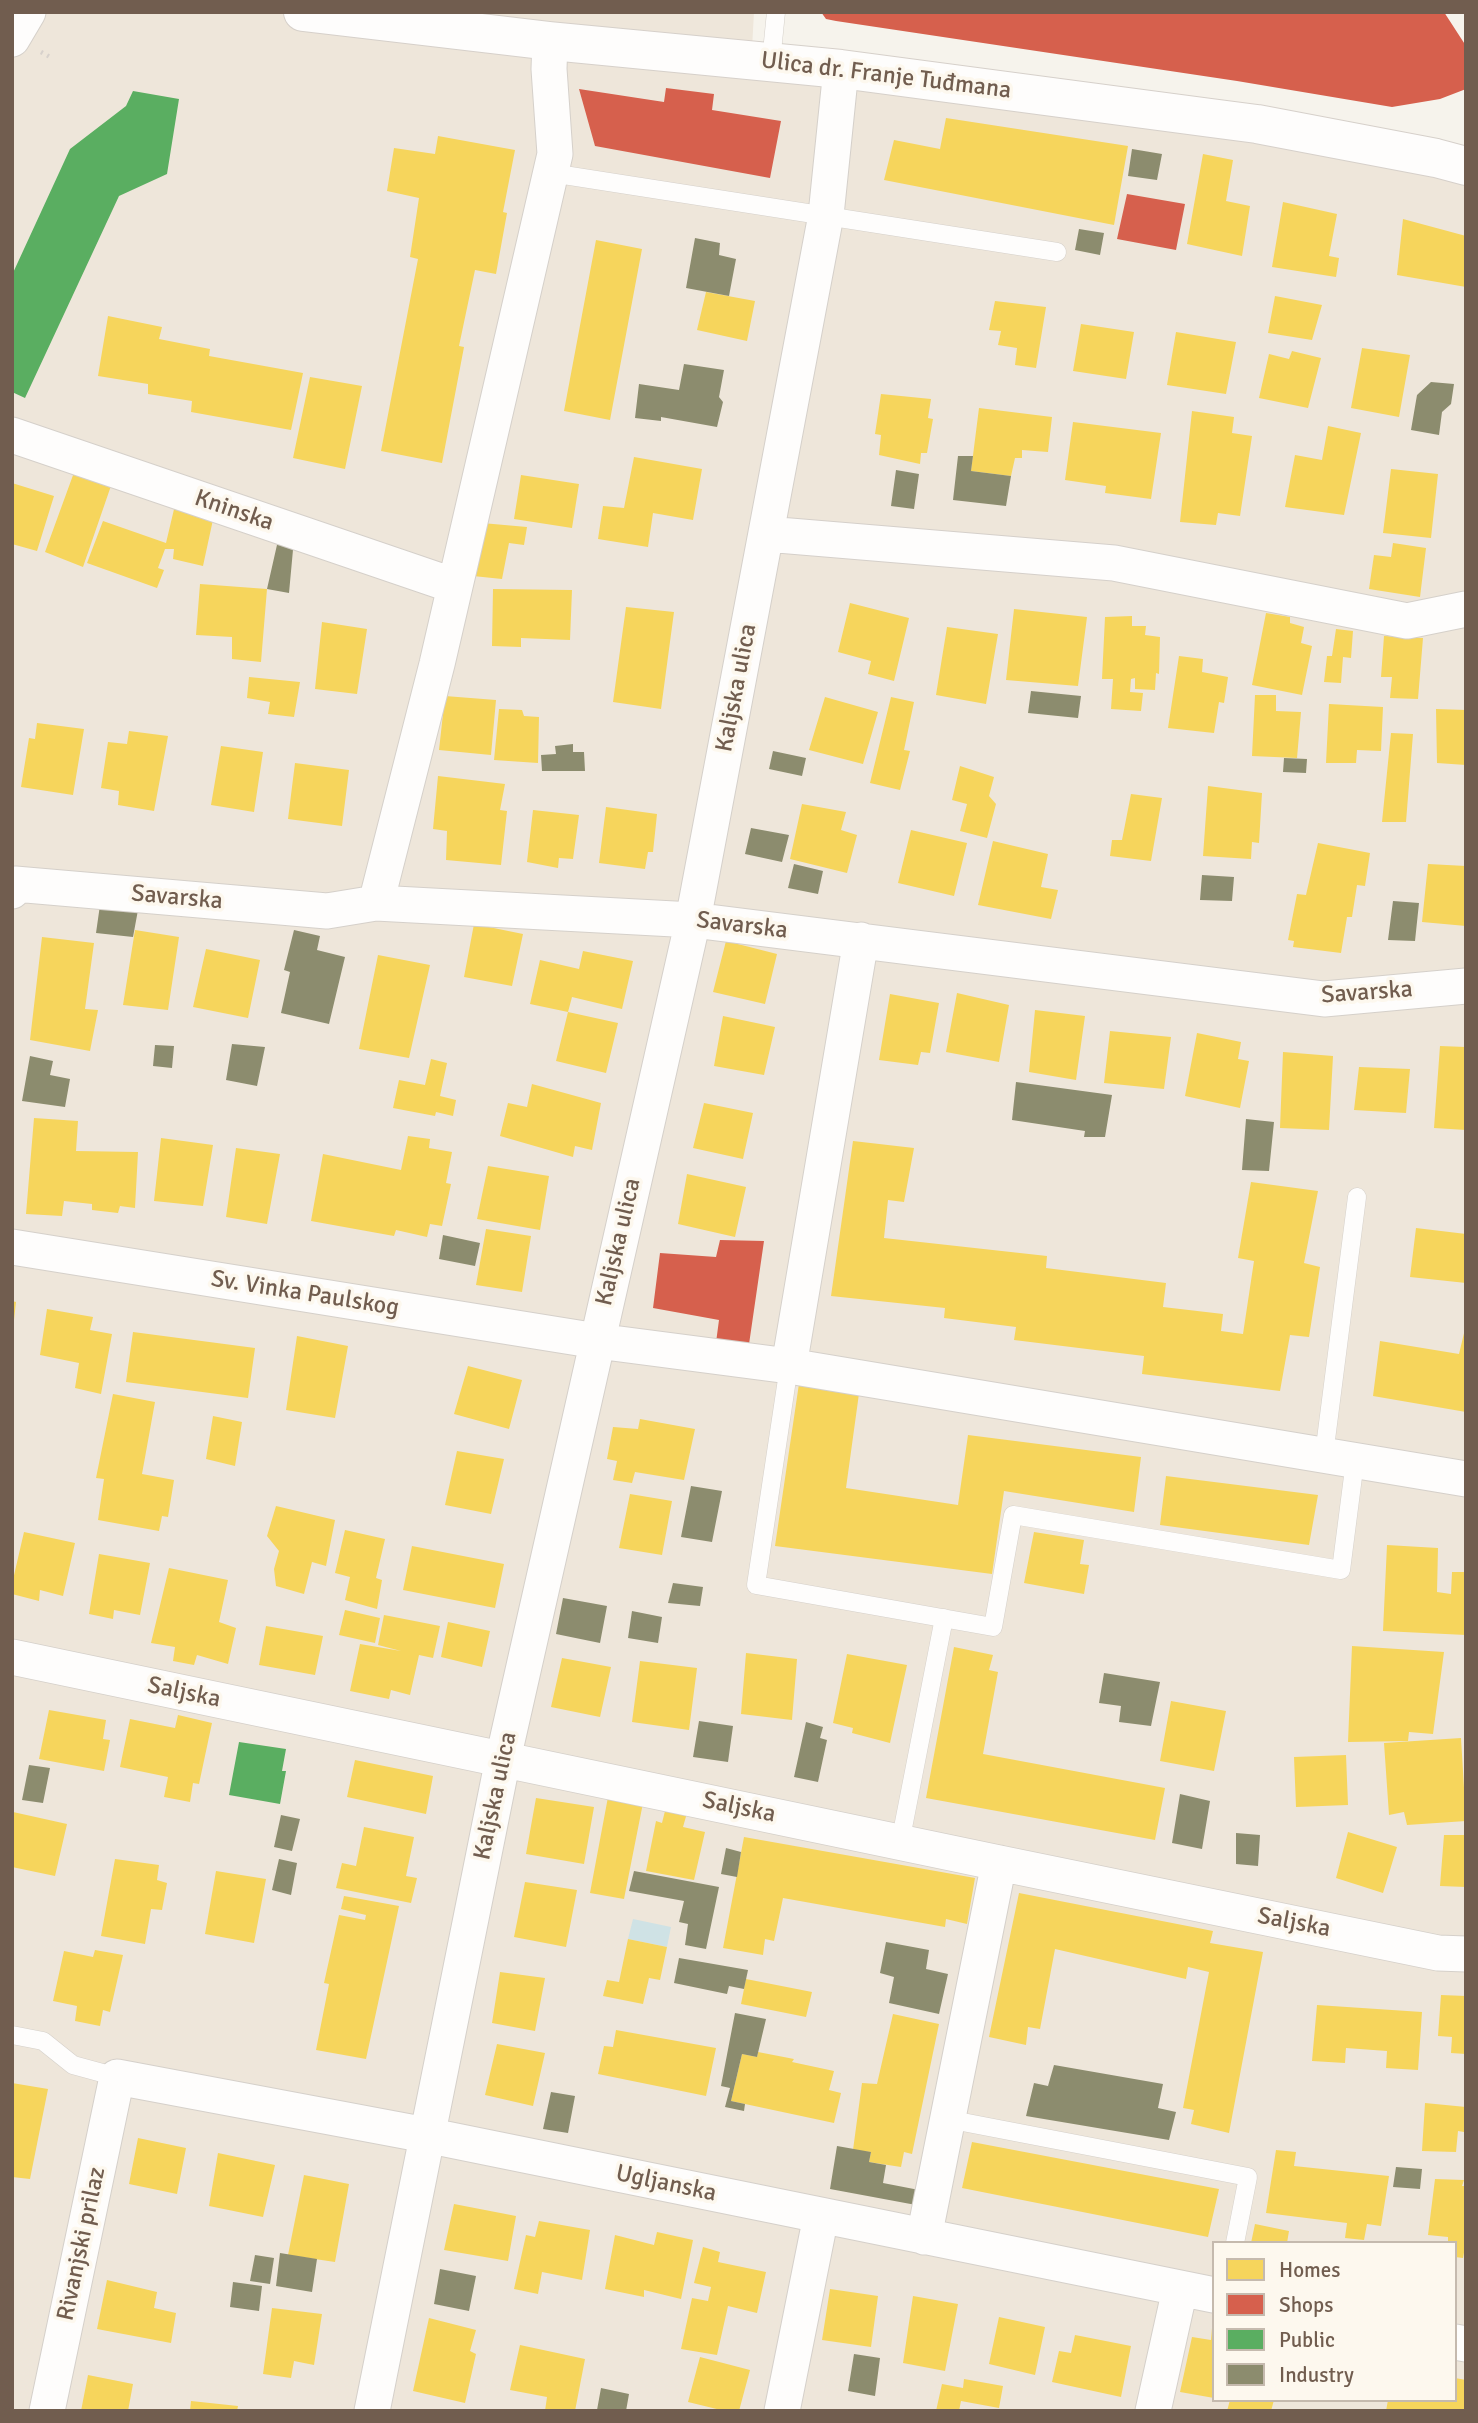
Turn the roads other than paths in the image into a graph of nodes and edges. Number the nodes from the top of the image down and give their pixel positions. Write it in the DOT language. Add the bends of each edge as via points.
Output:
graph roads {
  1 [pos="28,12"];
  2 [pos="303,12"];
  3 [pos="776,12"];
  4 [pos="12,39"];
  5 [pos="550,41"];
  6 [pos="771,62"];
  7 [pos="841,69"];
  8 [pos="1456,160"];
  9 [pos="551,173"];
  10 [pos="826,215"];
  11 [pos="1057,252"];
  12 [pos="12,435"];
  13 [pos="766,534"];
  14 [pos="455,586"];
  15 [pos="1466,609"];
  16 [pos="14,888"];
  17 [pos="376,903"];
  18 [pos="693,920"];
  19 [pos="861,940"];
  20 [pos="1466,986"];
  21 [pos="1357,1197"];
  22 [pos="12,1247"];
  23 [pos="597,1341"];
  24 [pos="789,1366"];
  25 [pos="1339,1458"];
  26 [pos="1466,1479"];
  27 [pos="944,1618"];
  28 [pos="12,1657"];
  29 [pos="503,1759"];
  30 [pos="900,1843"];
  31 [pos="999,1863"];
  32 [pos="1466,1954"];
  33 [pos="12,2035"];
  34 [pos="117,2077"];
  35 [pos="947,2119"];
  36 [pos="426,2135"];
  37 [pos="821,2216"];
  38 [pos="923,2237"];
  39 [pos="1235,2241"];
  40 [pos="1180,2289"];
  41 [pos="1212,2295"];
  42 [pos="47,2411"];
  43 [pos="372,2411"];
  44 [pos="782,2411"];
  45 [pos="1153,2411"];
  1 -- 4 [label="street"];
  2 -- 5 [label="main road, Ulica dr. Franje Tuđmana"];
  3 -- 6 [label="lane"];
  5 -- 6 [label="main road, Ulica dr. Franje Tuđmana"];
  5 -- 9 [label="street" via="555,154"];
  6 -- 7 [label="main road, Ulica dr. Franje Tuđmana"];
  7 -- 8 [label="main road, Ulica dr. Franje Tuđmana" via="1257,124"];
  7 -- 10 [label="street, Kaljska ulica"];
  9 -- 10 [label="lane"];
  9 -- 14 [label="street"];
  10 -- 11 [label="lane"];
  10 -- 13 [label="street, Kaljska ulica"];
  12 -- 14 [label="street, Kninska"];
  13 -- 15 [label="street" via="1114,563 1407,621"];
  13 -- 18 [label="street, Kaljska ulica"];
  14 -- 17 [label="street"];
  16 -- 17 [label="street, Savarska" via="327,911"];
  17 -- 18 [label="street, Savarska"];
  18 -- 19 [label="street, Savarska"];
  18 -- 23 [label="street, Kaljska ulica"];
  19 -- 20 [label="street, Savarska" via="1324,999"];
  19 -- 24 [label="street"];
  21 -- 25 [label="lane"];
  22 -- 23 [label="street, Sv. Vinka Paulskog"];
  23 -- 24 [label="street, Sv. Vinka Paulskog"];
  23 -- 29 [label="street, Kaljska ulica"];
  24 -- 25 [label="street, Sv. Vinka Paulskog"];
  24 -- 27 [label="lane" via="756,1585"];
  25 -- 26 [label="street, Sv. Vinka Paulskog"];
  25 -- 27 [label="lane" via="1341,1570 1013,1515 993,1627"];
  27 -- 30 [label="lane"];
  28 -- 29 [label="street, Saljska"];
  29 -- 30 [label="street, Saljska"];
  29 -- 36 [label="street, Kaljska ulica"];
  30 -- 31 [label="street, Saljska"];
  31 -- 32 [label="street, Saljska" via="1438,1953"];
  31 -- 35 [label="street"];
  33 -- 34 [label="lane" via="43,2041 73,2065"];
  34 -- 36 [label="street, Ugljanska"];
  34 -- 42 [label="street, Rivanjski prilaz"];
  35 -- 38 [label="street"];
  35 -- 39 [label="lane" via="1248,2177"];
  36 -- 37 [label="street, Ugljanska"];
  36 -- 43 [label="street, Kaljska ulica"];
  37 -- 38 [label="street, Ugljanska"];
  37 -- 44 [label="street"];
  38 -- 40 [label="street, Ugljanska"];
  40 -- 41 [label="street, Ugljanska"];
  40 -- 45 [label="street"];
}
